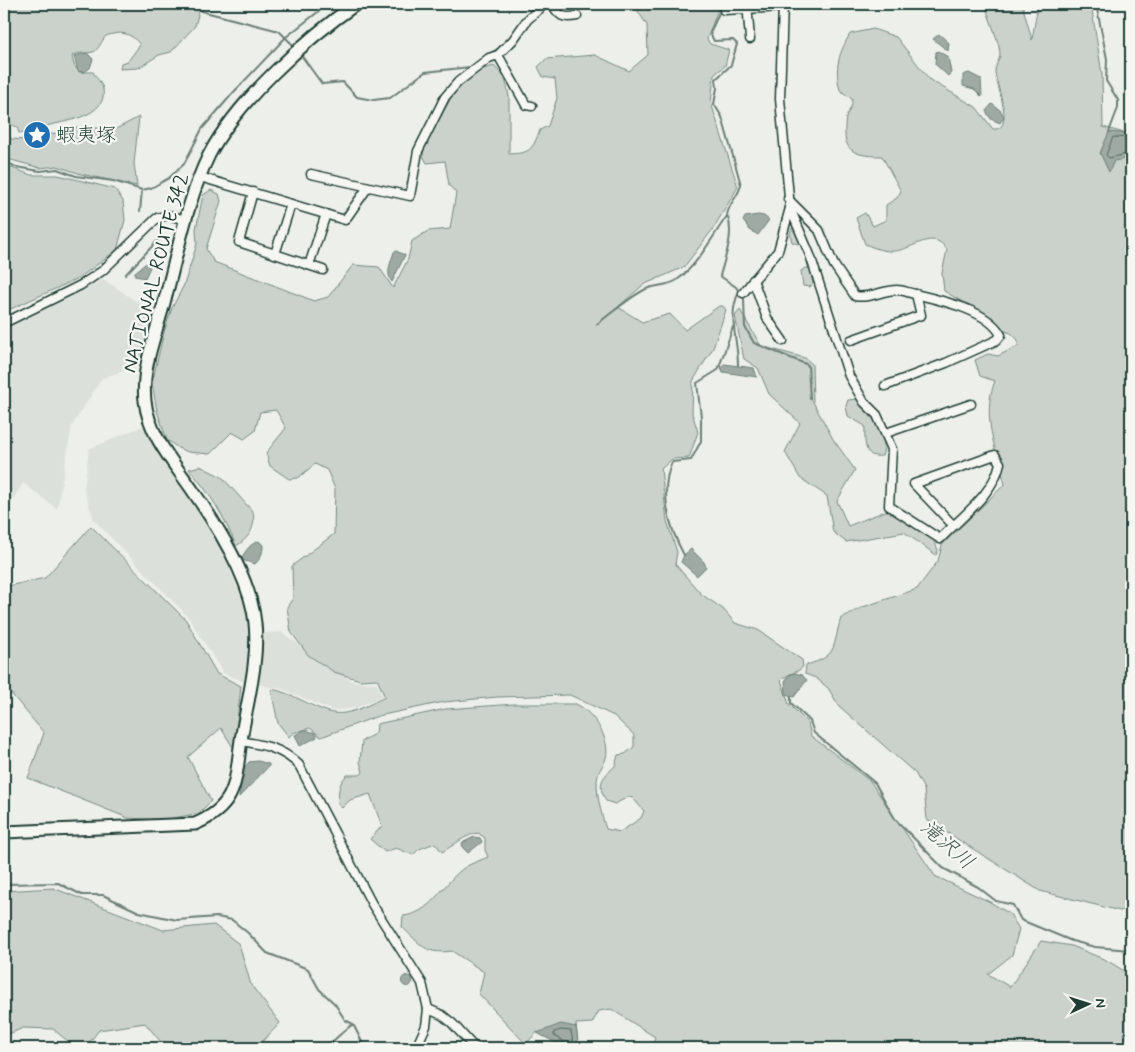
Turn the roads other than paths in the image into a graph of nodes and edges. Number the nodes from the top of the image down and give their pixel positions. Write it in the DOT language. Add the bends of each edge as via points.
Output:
graph roads {
  1 [pos="356,4"];
  2 [pos="545,4"];
  3 [pos="552,4"];
  4 [pos="747,6"];
  5 [pos="784,6"];
  6 [pos="724,10"];
  7 [pos="577,16"];
  8 [pos="750,39"];
  9 [pos="498,55"];
  10 [pos="532,106"];
  11 [pos="311,174"];
  12 [pos="200,177"];
  13 [pos="368,187"];
  14 [pos="253,192"];
  15 [pos="788,199"];
  16 [pos="291,204"];
  17 [pos="790,208"];
  18 [pos="326,214"];
  19 [pos="186,220"];
  20 [pos="275,254"];
  21 [pos="310,265"];
  22 [pos="323,270"];
  23 [pos="753,280"];
  24 [pos="743,292"];
  25 [pos="916,294"];
  26 [pos="4,323"];
  27 [pos="851,340"];
  28 [pos="783,341"];
  29 [pos="885,386"];
  30 [pos="971,404"];
  31 [pos="886,433"];
  32 [pos="953,525"];
  33 [pos="241,741"];
  34 [pos="4,832"];
  35 [pos="428,1009"];
  36 [pos="416,1048"];
  37 [pos="477,1048"];
  1 -- 12 [label="highway, NATIONAL ROUTE 342" via="316,35 255,94 222,134"];
  2 -- 9 [label="street"];
  3 -- 7 [label="street" via="559,15 566,18"];
  4 -- 5 [label="street"];
  4 -- 6 [label="street"];
  4 -- 8 [label="street"];
  5 -- 15 [label="street" via="780,99"];
  9 -- 10 [label="street" via="526,105"];
  9 -- 13 [label="street" via="489,58 458,82 445,98 418,151 410,196"];
  11 -- 13 [label="street"];
  12 -- 14 [label="street"];
  12 -- 19 [label="highway, NATIONAL ROUTE 342"];
  13 -- 18 [label="street" via="345,220"];
  14 -- 16 [label="street"];
  14 -- 20 [label="street" via="239,242"];
  15 -- 17 [label="street"];
  15 -- 25 [label="street" via="819,230 834,265 855,296 864,298 894,290"];
  16 -- 18 [label="street"];
  16 -- 20 [label="street"];
  17 -- 23 [label="street" via="778,252"];
  17 -- 31 [label="street" via="810,255 849,376"];
  18 -- 21 [label="street"];
  19 -- 26 [label="street" via="168,215 157,218 102,271"];
  19 -- 33 [label="highway, NATIONAL ROUTE 342" via="148,365 145,397 156,438 222,537 252,605 256,635"];
  20 -- 21 [label="street"];
  21 -- 22 [label="street"];
  23 -- 24 [label="street"];
  23 -- 28 [label="street" via="766,318"];
  25 -- 27 [label="street" via="921,315"];
  25 -- 29 [label="street" via="969,310 999,331 1000,337 946,363"];
  30 -- 31 [label="street"];
  31 -- 32 [label="street" via="892,449 888,506 940,539"];
  32 -- 32 [label="street" via="990,488 998,475 1000,463 995,455 914,484"];
  33 -- 34 [label="highway, NATIONAL ROUTE 342" via="237,774 230,796 212,817 195,824"];
  33 -- 35 [label="street" via="278,749 299,765 372,904 422,983"];
  35 -- 36 [label="street" via="426,1026"];
  35 -- 37 [label="street" via="442,1014"];
}
